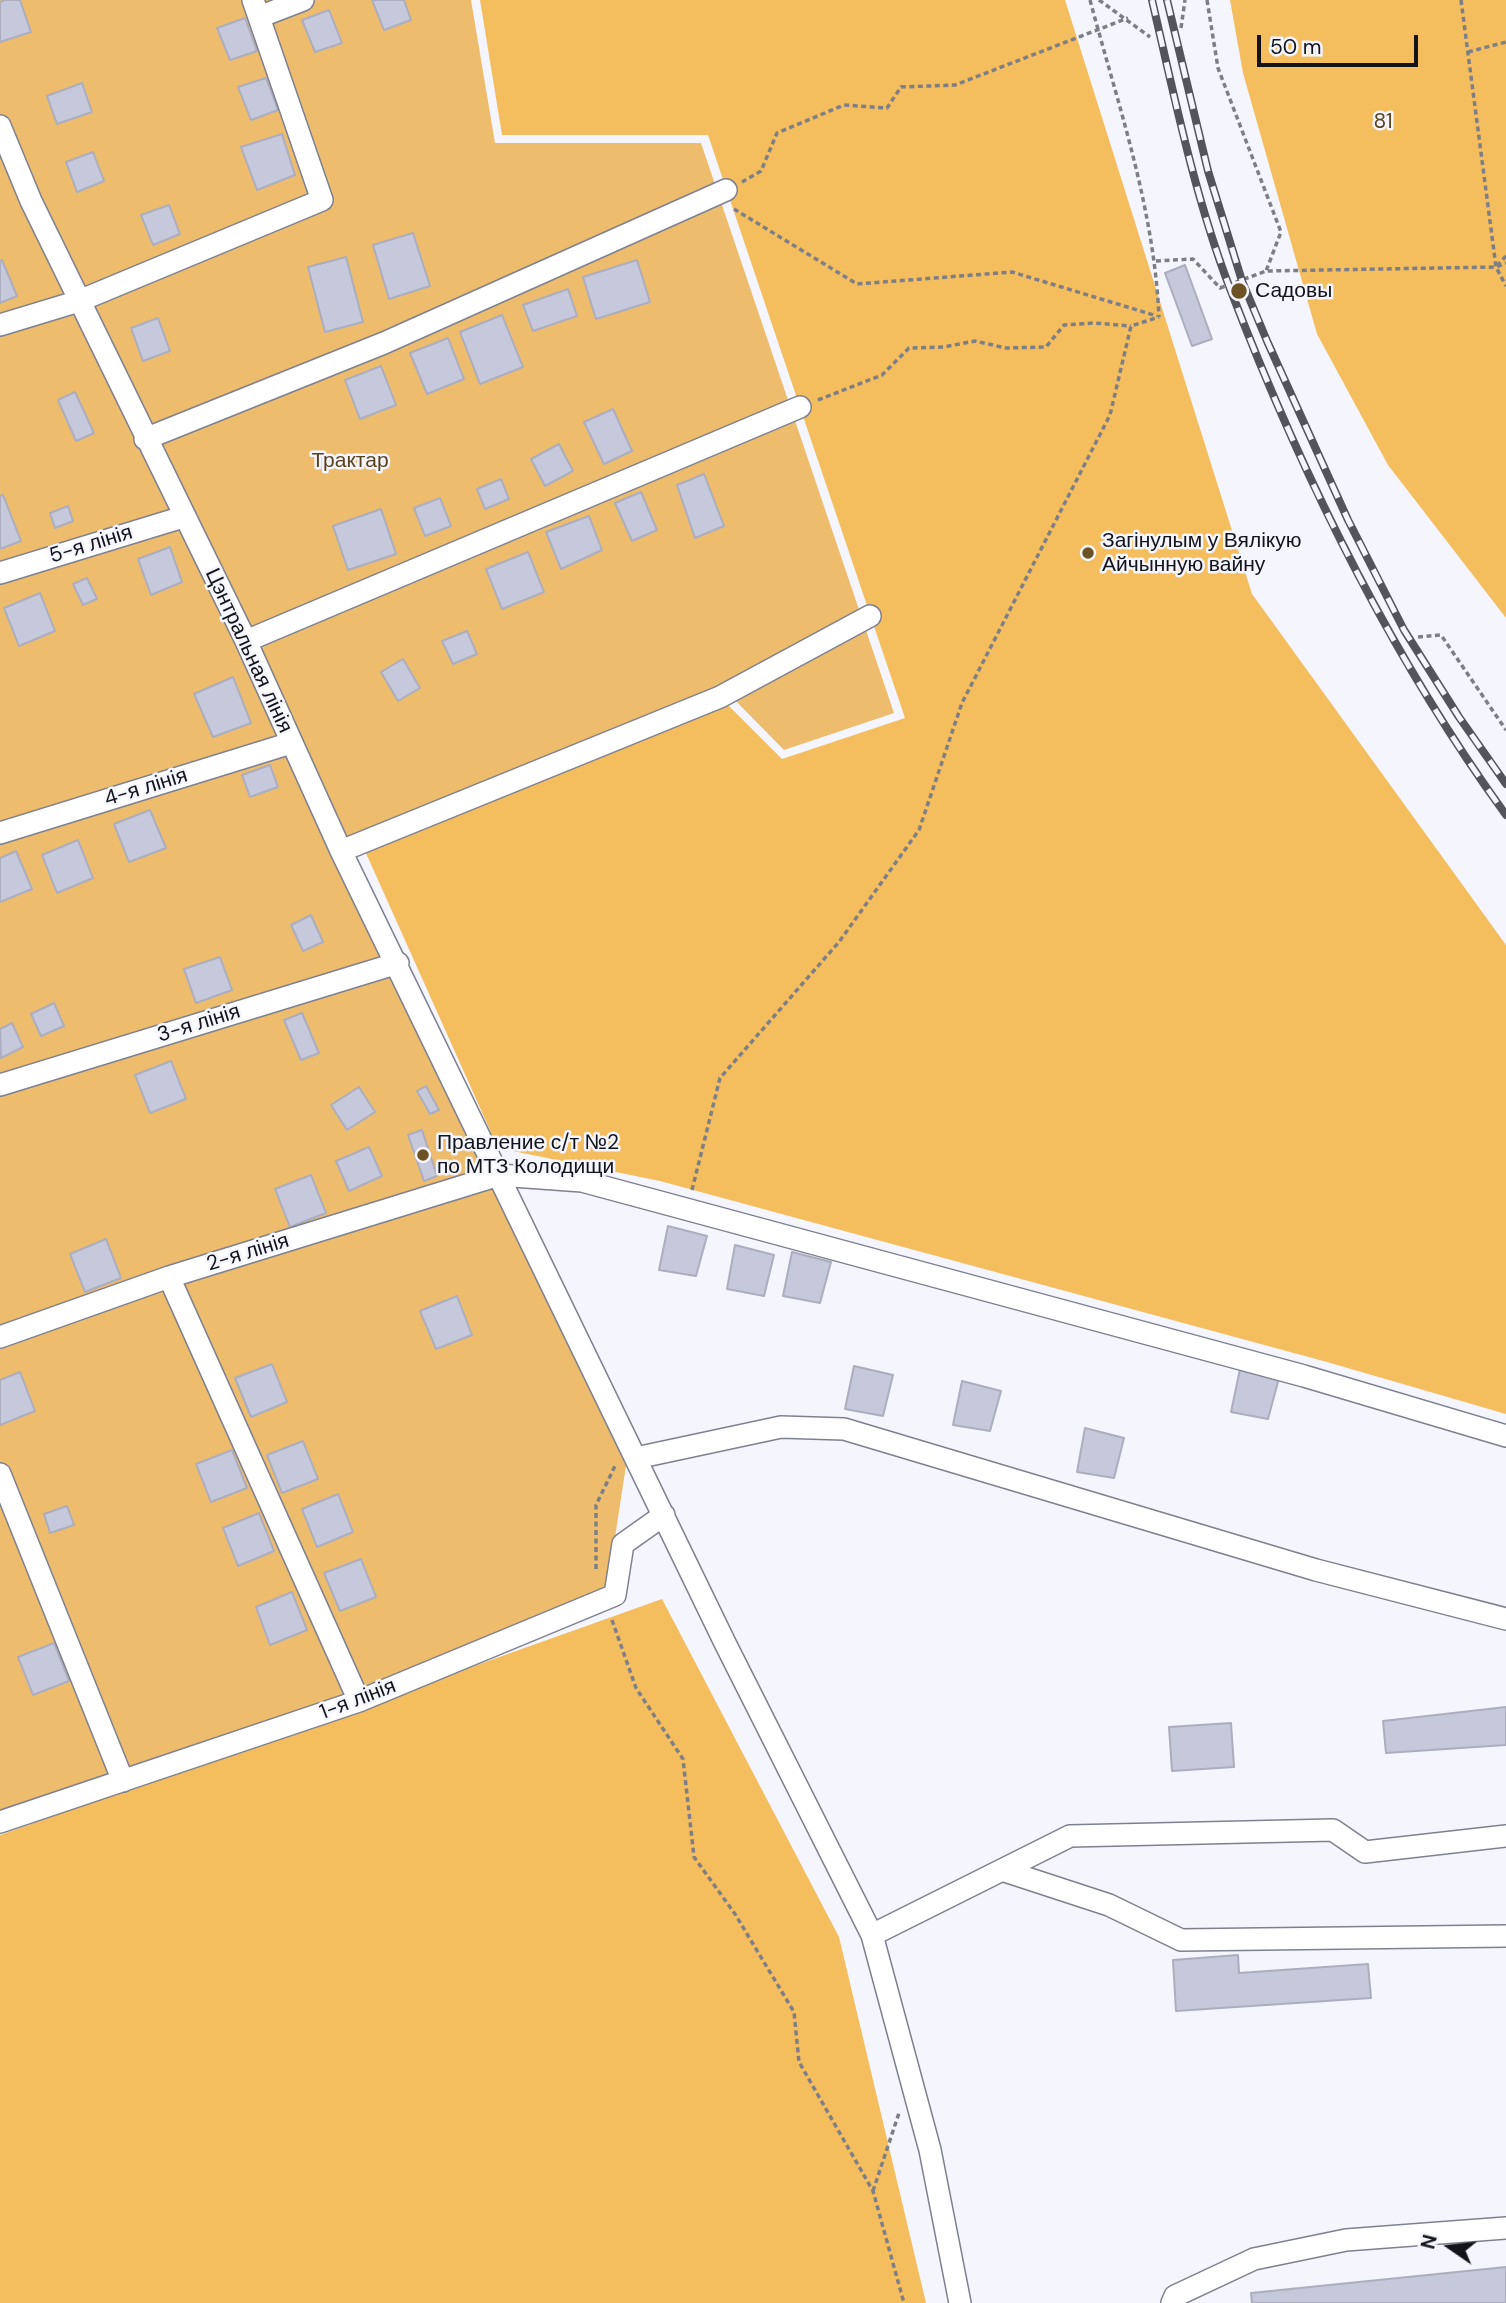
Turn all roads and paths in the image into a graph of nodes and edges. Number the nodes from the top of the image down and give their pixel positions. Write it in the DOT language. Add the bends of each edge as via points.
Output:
graph roads {
  1 [pos="303,0"];
  2 [pos="1090,0"];
  3 [pos="1099,0"];
  4 [pos="1185,0"];
  5 [pos="1206,0"];
  6 [pos="1461,0"];
  7 [pos="256,8"];
  8 [pos="1128,18"];
  9 [pos="1181,28"];
  10 [pos="1098,30"];
  11 [pos="1150,37"];
  12 [pos="1506,42"];
  13 [pos="1468,52"];
  14 [pos="0,125"];
  15 [pos="726,190"];
  16 [pos="1506,256"];
  17 [pos="1156,261"];
  18 [pos="1506,263"];
  19 [pos="1496,267"];
  20 [pos="1266,271"];
  21 [pos="1506,286"];
  22 [pos="79,301"];
  23 [pos="1159,317"];
  24 [pos="0,325"];
  25 [pos="1131,326"];
  26 [pos="800,407"];
  27 [pos="145,439"];
  28 [pos="183,517"];
  29 [pos="0,573"];
  30 [pos="870,616"];
  31 [pos="1418,637"];
  32 [pos="246,641"];
  33 [pos="1506,730"];
  34 [pos="291,743"];
  35 [pos="0,833"];
  36 [pos="341,850"];
  37 [pos="398,963"];
  38 [pos="0,1085"];
  39 [pos="499,1175"];
  40 [pos="687,1210"];
  41 [pos="169,1277"];
  42 [pos="0,1337"];
  43 [pos="1506,1436"];
  44 [pos="627,1458"];
  45 [pos="0,1474"];
  46 [pos="664,1516"];
  47 [pos="605,1599"];
  48 [pos="1506,1619"];
  49 [pos="359,1701"];
  50 [pos="123,1781"];
  51 [pos="0,1822"];
  52 [pos="1506,1836"];
  53 [pos="1002,1870"];
  54 [pos="872,1935"];
  55 [pos="1506,1936"];
  56 [pos="911,2077"];
  57 [pos="873,2191"];
  58 [pos="1505,2226"];
  59 [pos="904,2303"];
  60 [pos="960,2303"];
  61 [pos="1172,2303"];
  1 -- 7 [label="street"];
  2 -- 10 [label="path"];
  3 -- 8 [label="path"];
  4 -- 9 [label="path"];
  5 -- 20 [label="path" via="1218,68 1281,232"];
  6 -- 13 [label="path"];
  7 -- 22 [label="street" via="322,200"];
  8 -- 10 [label="path"];
  8 -- 11 [label="path"];
  10 -- 15 [label="path" via="954,85 901,87 887,108 844,105 821,114 777,133 761,171"];
  10 -- 17 [label="path" via="1133,151"];
  12 -- 13 [label="path"];
  13 -- 19 [label="path"];
  14 -- 22 [label="street, Цэнтральная лінія"];
  15 -- 23 [label="path" via="732,208 857,284 1012,272"];
  15 -- 27 [label="street" via="384,343"];
  16 -- 19 [label="path"];
  17 -- 20 [label="path" via="1193,260 1220,288"];
  17 -- 23 [label="path"];
  18 -- 19 [label="path"];
  19 -- 20 [label="path"];
  19 -- 21 [label="path"];
  22 -- 24 [label="street"];
  22 -- 27 [label="street, Цэнтральная лінія"];
  23 -- 25 [label="path"];
  25 -- 26 [label="path" via="1064,325 1046,347 1006,348 975,341 909,348 882,375"];
  25 -- 40 [label="path" via="1110,415 961,703 919,830 839,942 720,1078"];
  26 -- 32 [label="street"];
  27 -- 28 [label="street, Цэнтральная лінія"];
  28 -- 29 [label="street, 5-я лінія"];
  28 -- 32 [label="street, Цэнтральная лінія"];
  30 -- 36 [label="street" via="720,697"];
  31 -- 33 [label="path" via="1441,635"];
  32 -- 34 [label="street, Цэнтральная лінія"];
  34 -- 35 [label="street, 4-я лінія"];
  34 -- 36 [label="street, Цэнтральная лінія"];
  36 -- 37 [label="street, Цэнтральная лінія"];
  37 -- 38 [label="street, 3-я лінія"];
  37 -- 39 [label="street, Цэнтральная лінія"];
  39 -- 40 [label="street" via="582,1181"];
  39 -- 41 [label="street, 2-я лінія"];
  39 -- 44 [label="street, Цэнтральная лінія"];
  40 -- 43 [label="street" via="1304,1376"];
  41 -- 42 [label="street, 2-я лінія"];
  41 -- 49 [label="street"];
  44 -- 46 [label="street, Цэнтральная лінія"];
  44 -- 47 [label="path" via="596,1505 596,1574"];
  44 -- 48 [label="street" via="780,1427 844,1429 1316,1570"];
  45 -- 50 [label="street"];
  46 -- 47 [label="street" via="623,1544 615,1595"];
  46 -- 54 [label="street, Цэнтральная лінія"];
  47 -- 49 [label="street, 1-я лінія"];
  47 -- 57 [label="path" via="636,1688 683,1759 694,1857 735,1914 794,2012 799,2062"];
  49 -- 50 [label="street, 1-я лінія"];
  50 -- 51 [label="street, 1-я лінія"];
  52 -- 53 [label="street" via="1365,1852 1333,1830 1070,1836"];
  53 -- 54 [label="street"];
  53 -- 55 [label="street" via="1109,1905 1181,1940"];
  54 -- 56 [label="street, Цэнтральная лінія"];
  56 -- 57 [label="path"];
  56 -- 60 [label="street, Цэнтральная лінія"];
  57 -- 59 [label="path"];
  58 -- 61 [label="street" via="1346,2240 1254,2259 1175,2296"];
}
